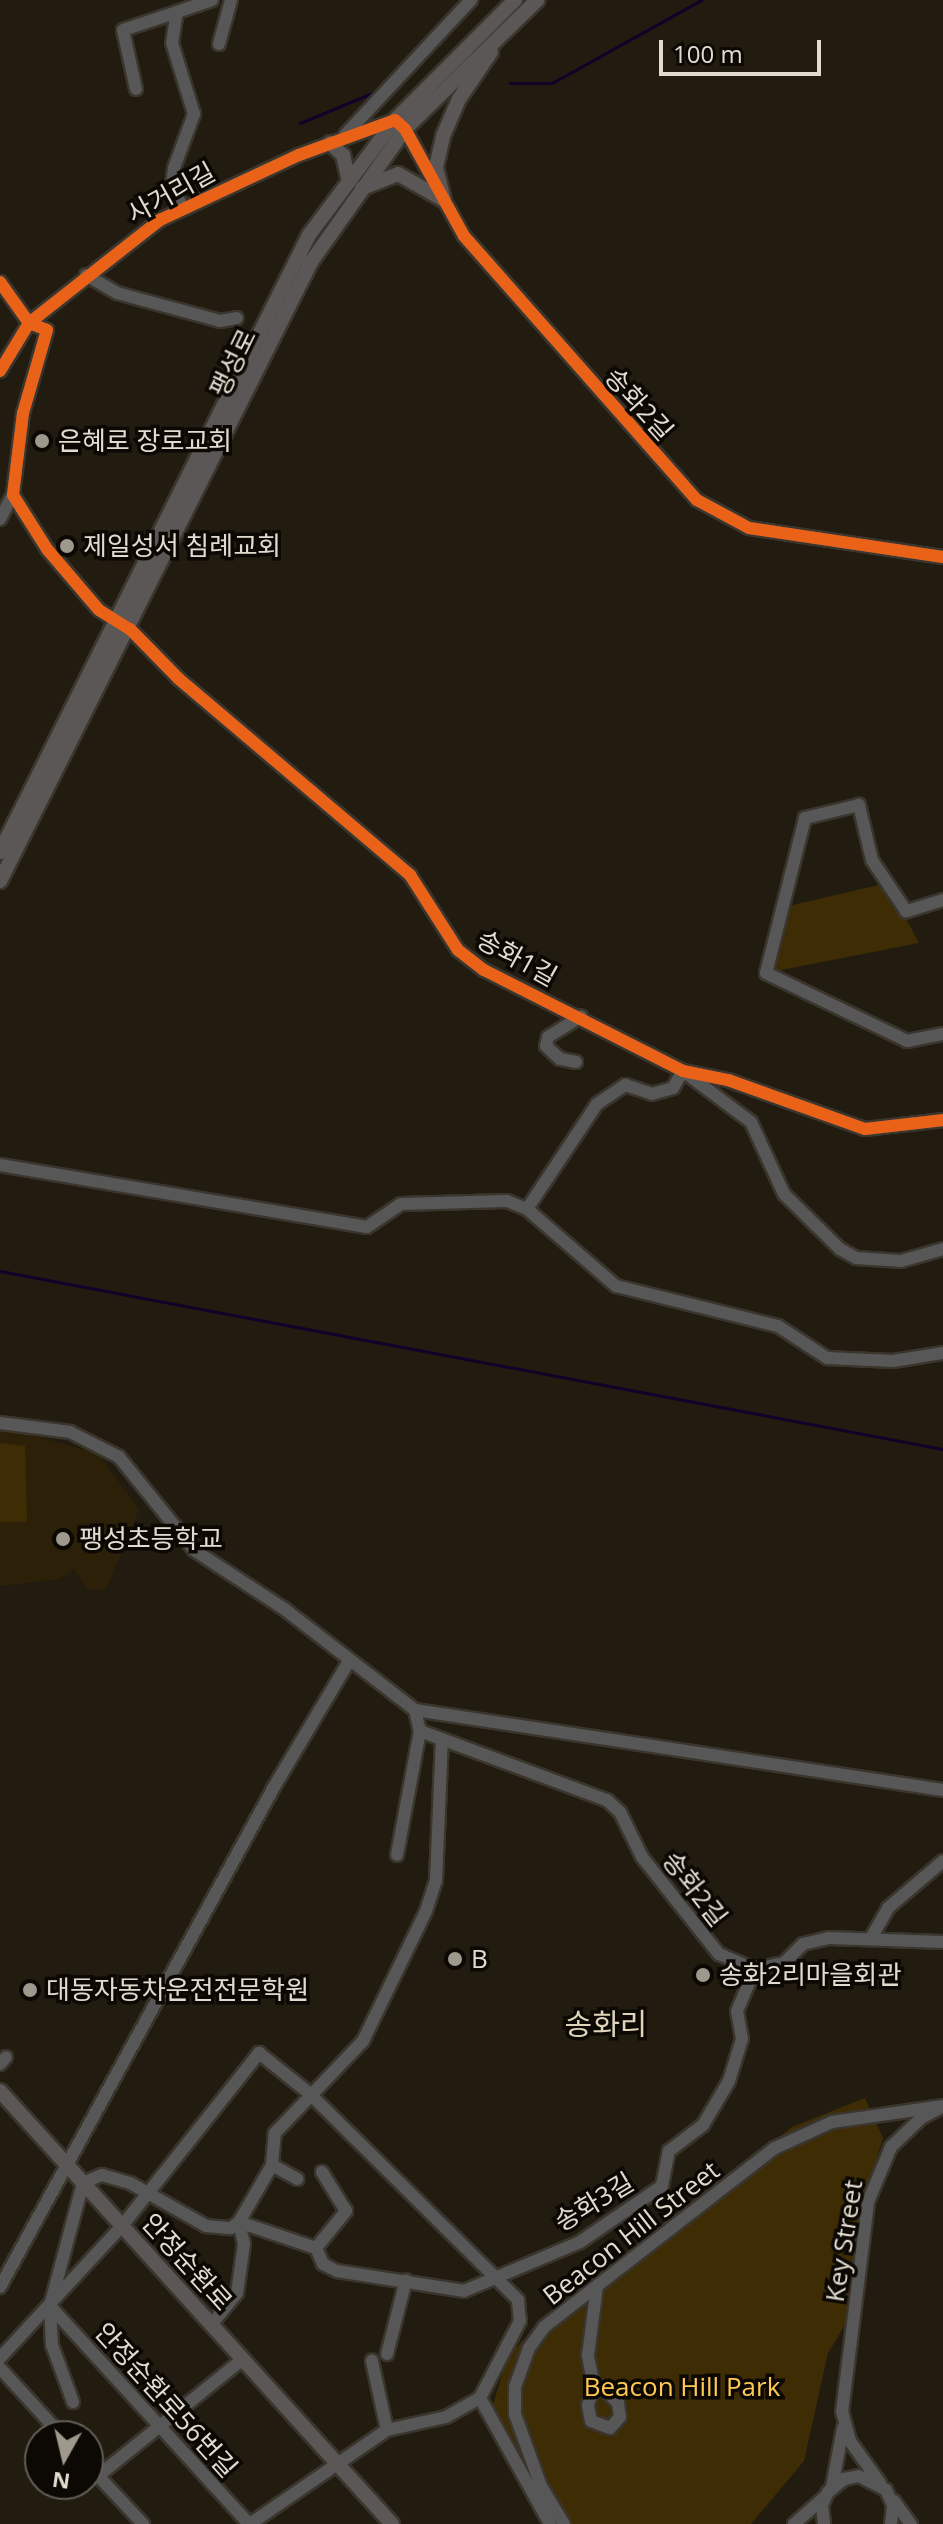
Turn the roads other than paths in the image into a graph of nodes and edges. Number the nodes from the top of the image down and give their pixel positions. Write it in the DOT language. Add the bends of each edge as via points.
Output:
graph roads {
  1 [pos="212,0"];
  2 [pos="231,0"];
  3 [pos="471,0"];
  4 [pos="537,0"];
  5 [pos="520,5"];
  6 [pos="177,12"];
  7 [pos="219,44"];
  8 [pos="136,89"];
  9 [pos="400,125"];
  10 [pos="336,140"];
  11 [pos="353,185"];
  12 [pos="444,200"];
  13 [pos="182,207"];
  14 [pos="86,275"];
  15 [pos="0,282"];
  16 [pos="237,318"];
  17 [pos="29,323"];
  18 [pos="0,371"];
  19 [pos="13,495"];
  20 [pos="0,519"];
  21 [pos="943,557"];
  22 [pos="116,620"];
  23 [pos="130,629"];
  24 [pos="0,852"];
  25 [pos="0,881"];
  26 [pos="943,900"];
  27 [pos="581,1016"];
  28 [pos="943,1034"];
  29 [pos="576,1062"];
  30 [pos="683,1071"];
  31 [pos="943,1120"];
  32 [pos="0,1165"];
  33 [pos="527,1209"];
  34 [pos="943,1249"];
  35 [pos="943,1353"];
  36 [pos="0,1423"];
  37 [pos="349,1661"];
  38 [pos="415,1710"];
  39 [pos="420,1731"];
  40 [pos="442,1739"];
  41 [pos="943,1790"];
  42 [pos="397,1855"];
  43 [pos="943,1861"];
  44 [pos="871,1938"];
  45 [pos="943,1942"];
  46 [pos="755,1969"];
  47 [pos="0,2091"];
  48 [pos="309,2093"];
  49 [pos="943,2106"];
  50 [pos="64,2163"];
  51 [pos="272,2165"];
  52 [pos="322,2172"];
  53 [pos="297,2179"];
  54 [pos="83,2183"];
  55 [pos="149,2191"];
  56 [pos="239,2222"];
  57 [pos="122,2226"];
  58 [pos="316,2248"];
  59 [pos="499,2278"];
  60 [pos="406,2280"];
  61 [pos="0,2287"];
  62 [pos="597,2287"];
  63 [pos="50,2306"];
  64 [pos="211,2325"];
  65 [pos="387,2354"];
  66 [pos="0,2358"];
  67 [pos="243,2359"];
  68 [pos="372,2361"];
  69 [pos="0,2368"];
  70 [pos="594,2387"];
  71 [pos="480,2398"];
  72 [pos="73,2402"];
  73 [pos="843,2418"];
  74 [pos="47,2420"];
  75 [pos="164,2427"];
  76 [pos="387,2430"];
  77 [pos="338,2465"];
  78 [pos="104,2472"];
  79 [pos="104,2482"];
  80 [pos="880,2483"];
  81 [pos="828,2492"];
  82 [pos="890,2497"];
  83 [pos="143,2524"];
  84 [pos="250,2524"];
  85 [pos="392,2524"];
  86 [pos="550,2524"];
  87 [pos="564,2524"];
  88 [pos="794,2524"];
  89 [pos="824,2524"];
  90 [pos="891,2524"];
  91 [pos="911,2524"];
  1 -- 6 [label="street"];
  2 -- 7 [label="street"];
  3 -- 10 [label="street"];
  4 -- 5 [label="main road, 팽성로"];
  5 -- 9 [label="main road, 팽성로"];
  5 -- 12 [label="main road" via="448,122 436,167"];
  6 -- 8 [label="street" via="123,30"];
  6 -- 13 [label="street" via="173,54 186,75 194,114 174,168 172,185"];
  9 -- 10 [label="street, 사거리길"];
  9 -- 11 [label="main road, 팽성로"];
  9 -- 12 [label="street, 송화2길"];
  10 -- 11 [label="main road"];
  10 -- 13 [label="street, 사거리길"];
  11 -- 12 [label="main road" via="398,174"];
  11 -- 22 [label="main road, 팽성로" via="288,273"];
  11 -- 23 [label="main road, 팽성로" via="292,296"];
  12 -- 21 [label="street, 송화2길" via="464,236 535,323 697,500 749,528"];
  13 -- 14 [label="street, 사거리길"];
  14 -- 16 [label="street" via="117,293 220,321"];
  14 -- 17 [label="street, 사거리길"];
  15 -- 17 [label="street"];
  17 -- 18 [label="street, 사거리길"];
  17 -- 19 [label="street" via="47,330 23,413"];
  19 -- 20 [label="street"];
  19 -- 22 [label="street, 송화1길" via="65,574"];
  22 -- 23 [label="street, 송화1길"];
  22 -- 24 [label="main road, 팽성로"];
  23 -- 25 [label="main road, 팽성로"];
  23 -- 27 [label="street, 송화1길" via="179,679 410,875 458,950 484,970"];
  26 -- 28 [label="street" via="906,911 872,860 859,805 805,818 766,973 907,1041"];
  27 -- 29 [label="street" via="548,1037 546,1046 560,1059"];
  27 -- 30 [label="street, 송화1길"];
  30 -- 31 [label="street, 송화1길" via="728,1080 846,1126 884,1129"];
  30 -- 33 [label="street" via="673,1088 652,1094 625,1085 597,1104"];
  30 -- 34 [label="street" via="751,1122 784,1194 840,1249 856,1258 901,1261"];
  32 -- 33 [label="street" via="367,1227 401,1204 507,1201"];
  33 -- 35 [label="street" via="616,1286 778,1326 827,1358 893,1361"];
  36 -- 37 [label="street" via="70,1432 119,1457 194,1550 283,1608"];
  37 -- 38 [label="street"];
  37 -- 50 [label="street"];
  38 -- 39 [label="street"];
  38 -- 41 [label="street"];
  39 -- 40 [label="street, 송화2길"];
  39 -- 42 [label="street"];
  40 -- 46 [label="street, 송화2길" via="607,1800 620,1812 642,1857 719,1954"];
  40 -- 48 [label="street" via="436,1880 426,1911 363,2041"];
  43 -- 44 [label="street" via="888,1908"];
  44 -- 45 [label="street"];
  44 -- 46 [label="street" via="803,1944 784,1963"];
  46 -- 59 [label="street, 송화3길" via="737,2011 742,2039 729,2081 703,2125 669,2151 662,2186 580,2242"];
  47 -- 50 [label="main road, 안정순환로"];
  48 -- 51 [label="street" via="275,2133"];
  48 -- 55 [label="street" via="259,2053"];
  48 -- 59 [label="street"];
  49 -- 62 [label="street, Beacon Hill Street" via="832,2122 775,2148"];
  49 -- 73 [label="street, Key Street" via="901,2136 874,2179"];
  50 -- 54 [label="main road, 안정순환로"];
  50 -- 61 [label="street"];
  51 -- 53 [label="street"];
  51 -- 56 [label="street"];
  52 -- 58 [label="street" via="346,2211"];
  54 -- 55 [label="street, 송화3길" via="102,2175"];
  54 -- 57 [label="main road, 안정순환로"];
  54 -- 63 [label="street"];
  55 -- 56 [label="street, 송화3길" via="206,2226 231,2228"];
  55 -- 57 [label="street"];
  56 -- 58 [label="street, 송화3길"];
  56 -- 64 [label="street" via="244,2244 237,2293"];
  57 -- 63 [label="street"];
  57 -- 64 [label="main road, 안정순환로"];
  58 -- 60 [label="street, 송화3길" via="323,2264 337,2271"];
  59 -- 60 [label="street, 송화3길" via="464,2291"];
  59 -- 71 [label="street" via="518,2300 520,2321"];
  60 -- 65 [label="street"];
  62 -- 70 [label="street" via="588,2355"];
  62 -- 87 [label="street, Beacon Hill Street" via="544,2327 515,2387 515,2414 525,2449"];
  63 -- 66 [label="street"];
  63 -- 72 [label="street" via="52,2345"];
  63 -- 75 [label="street, 안정순환로56번길"];
  64 -- 67 [label="main road, 안정순환로"];
  67 -- 75 [label="street"];
  67 -- 77 [label="main road, 안정순환로"];
  68 -- 76 [label="street"];
  69 -- 74 [label="street"];
  71 -- 76 [label="street" via="446,2417"];
  71 -- 86 [label="street"];
  73 -- 80 [label="street"];
  73 -- 81 [label="street, Key Street"];
  75 -- 78 [label="street"];
  75 -- 84 [label="street, 안정순환로56번길"];
  76 -- 77 [label="street"];
  77 -- 84 [label="street, 안정순환로56번길"];
  77 -- 85 [label="main road, 안정순환로"];
  79 -- 83 [label="street"];
  80 -- 81 [label="street" via="859,2476"];
  80 -- 82 [label="street"];
  81 -- 88 [label="street"];
  81 -- 89 [label="street, Key Street"];
  82 -- 90 [label="street"];
  82 -- 91 [label="street"];
}
